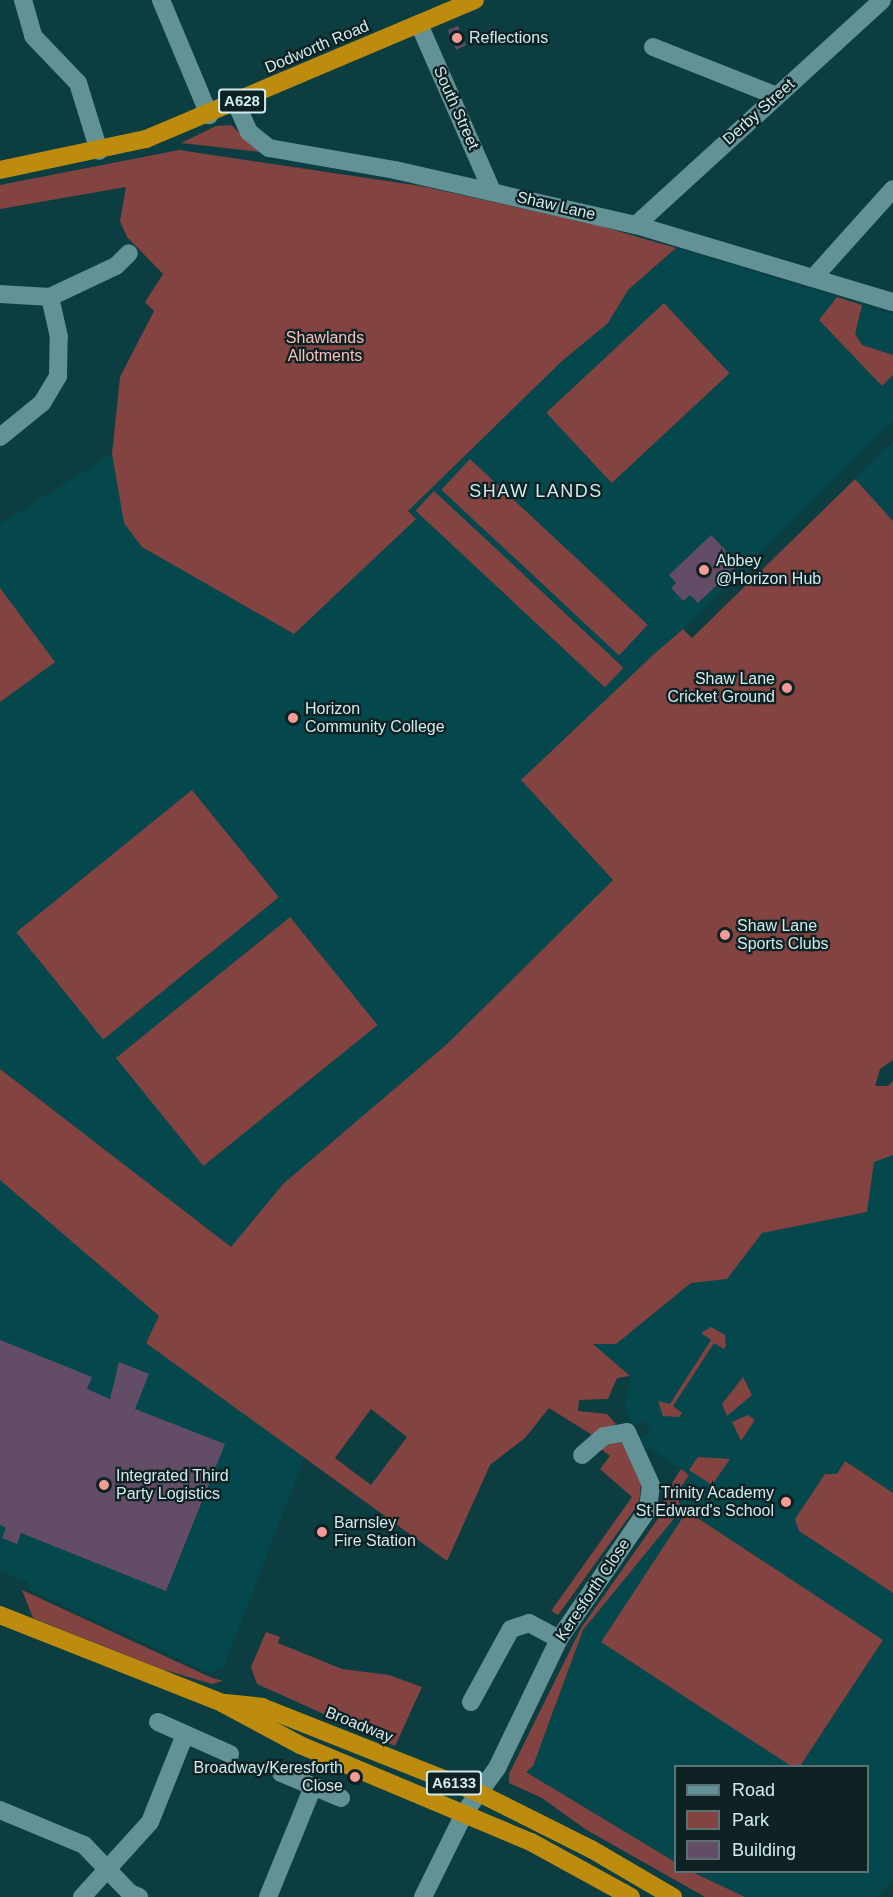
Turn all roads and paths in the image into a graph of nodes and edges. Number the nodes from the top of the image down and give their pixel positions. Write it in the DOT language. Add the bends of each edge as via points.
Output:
graph roads {
  1 [pos="23,0"];
  2 [pos="160,0"];
  3 [pos="475,0"];
  4 [pos="882,0"];
  5 [pos="420,24"];
  6 [pos="653,47"];
  7 [pos="777,96"];
  8 [pos="236,103"];
  9 [pos="209,116"];
  10 [pos="99,151"];
  11 [pos="0,170"];
  12 [pos="893,189"];
  13 [pos="492,191"];
  14 [pos="636,225"];
  15 [pos="123,265"];
  16 [pos="814,277"];
  17 [pos="0,294"];
  18 [pos="50,297"];
  19 [pos="893,302"];
  20 [pos="0,437"];
  21 [pos="582,1455"];
  22 [pos="0,1615"];
  23 [pos="559,1639"];
  24 [pos="471,1702"];
  25 [pos="222,1703"];
  26 [pos="158,1722"];
  27 [pos="184,1737"];
  28 [pos="230,1754"];
  29 [pos="281,1773"];
  30 [pos="313,1787"];
  31 [pos="479,1793"];
  32 [pos="341,1798"];
  33 [pos="0,1810"];
  34 [pos="465,1812"];
  35 [pos="108,1866"];
  36 [pos="82,1897"];
  37 [pos="139,1897"];
  38 [pos="268,1897"];
  39 [pos="423,1897"];
  40 [pos="631,1897"];
  41 [pos="673,1897"];
  1 -- 10 [label="street" via="33,36 78,83"];
  2 -- 9 [label="street"];
  3 -- 5 [label="highway, Dodworth Road / A628"];
  4 -- 7 [label="street, Derby Street"];
  5 -- 8 [label="highway, Dodworth Road / A628"];
  5 -- 13 [label="street, South Street"];
  6 -- 7 [label="street"];
  7 -- 14 [label="street, Derby Street"];
  8 -- 9 [label="highway, Dodworth Road / A628"];
  8 -- 13 [label="street, Shaw Lane" via="256,142 269,148"];
  9 -- 10 [label="highway, Dodworth Road / A628"];
  10 -- 11 [label="highway, Dodworth Road / A628"];
  12 -- 16 [label="street"];
  13 -- 14 [label="street, Shaw Lane"];
  14 -- 16 [label="street, Shaw Lane"];
  15 -- 18 [label="street"];
  16 -- 19 [label="street, Shaw Lane"];
  17 -- 18 [label="street"];
  18 -- 20 [label="street" via="59,337 57,376 42,403"];
  21 -- 23 [label="street, Keresforth Close" via="604,1436 627,1432 651,1485 651,1496 648,1509"];
  22 -- 25 [label="highway, Broadway / A6133"];
  23 -- 24 [label="street" via="529,1623 511,1629"];
  23 -- 31 [label="street, Keresforth Close" via="497,1768"];
  25 -- 31 [label="highway, Broadway / A6133" via="262,1707"];
  25 -- 34 [label="highway, Broadway / A6133" via="291,1741"];
  26 -- 27 [label="street"];
  27 -- 28 [label="street"];
  27 -- 35 [label="street" via="150,1822"];
  29 -- 30 [label="street"];
  30 -- 32 [label="street"];
  30 -- 38 [label="street"];
  31 -- 34 [label="street"];
  31 -- 41 [label="highway, Broadway / A6133"];
  33 -- 35 [label="street" via="84,1845"];
  34 -- 39 [label="street"];
  34 -- 40 [label="highway, Broadway / A6133"];
  35 -- 36 [label="street"];
  35 -- 37 [label="street" via="130,1893"];
}
